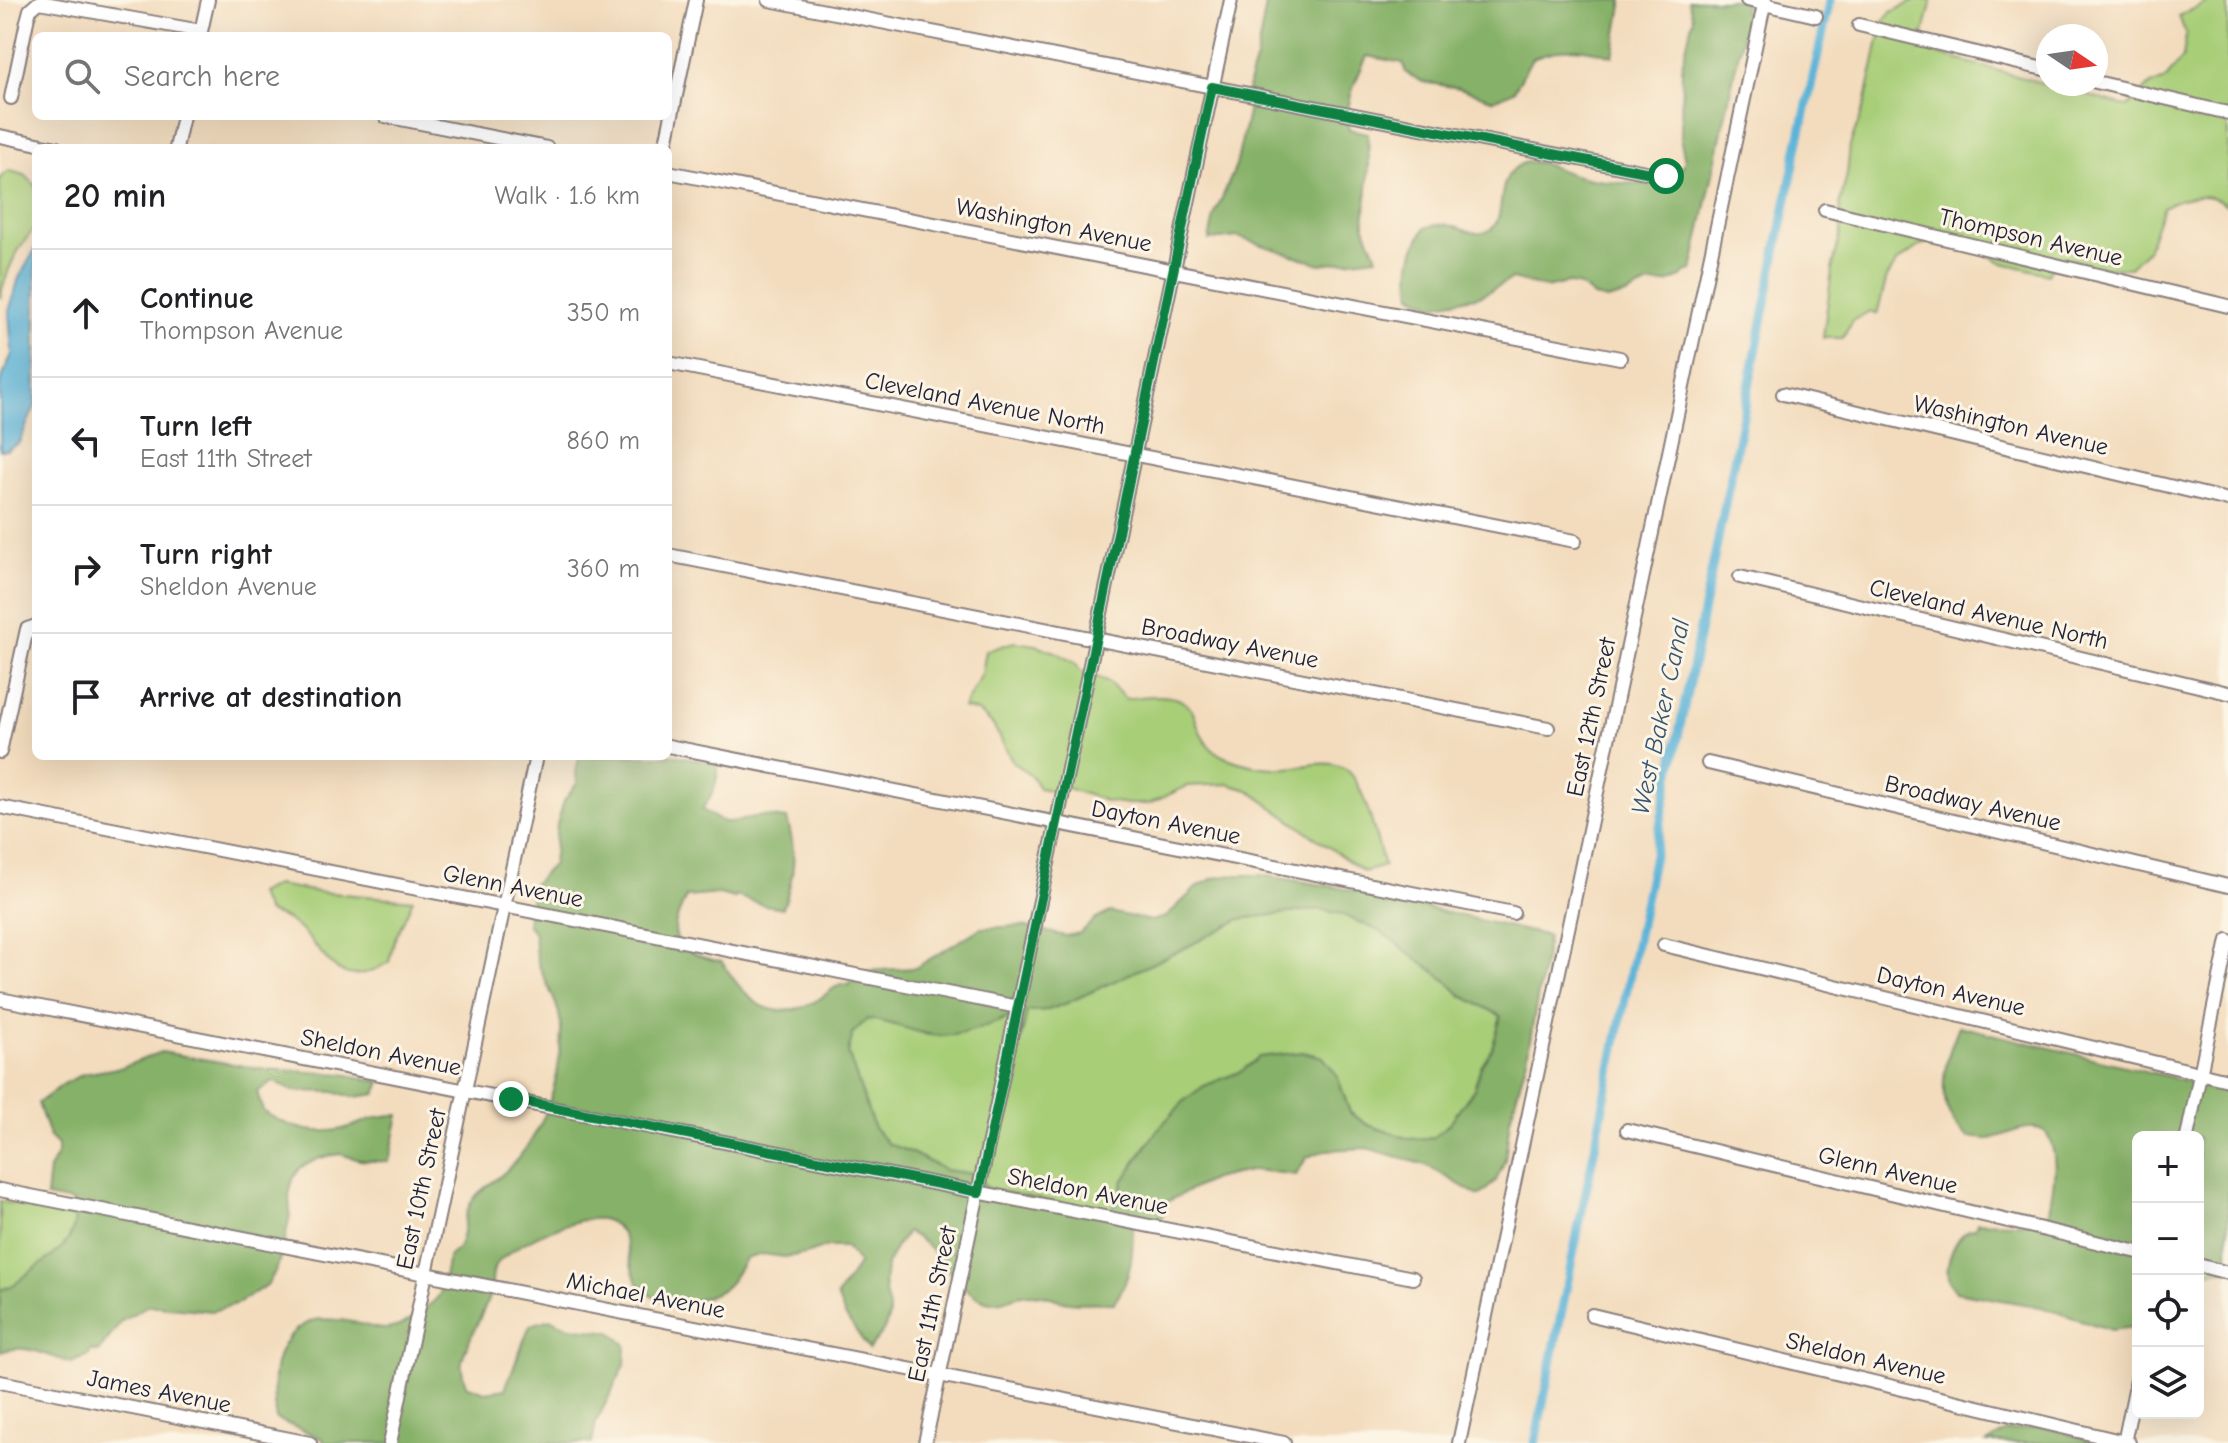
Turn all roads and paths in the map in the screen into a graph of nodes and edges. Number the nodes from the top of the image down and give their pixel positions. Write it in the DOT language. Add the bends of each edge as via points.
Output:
graph roads {
  1 [pos="208,0"];
  2 [pos="696,0"];
  3 [pos="769,0"];
  4 [pos="1231,0"];
  5 [pos="1747,0"];
  6 [pos="1765,2"];
  7 [pos="1816,16"];
  8 [pos="1859,25"];
  9 [pos="190,32"];
  10 [pos="200,32"];
  11 [pos="2036,67"];
  12 [pos="2108,85"];
  13 [pos="1212,87"];
  14 [pos="11,98"];
  15 [pos="2228,113"];
  16 [pos="672,115"];
  17 [pos="182,120"];
  18 [pos="405,120"];
  19 [pos="671,120"];
  20 [pos="0,136"];
  21 [pos="38,144"];
  22 [pos="177,144"];
  23 [pos="527,144"];
  24 [pos="666,144"];
  25 [pos="672,173"];
  26 [pos="1666,176"];
  27 [pos="1825,210"];
  28 [pos="1174,270"];
  29 [pos="2228,306"];
  30 [pos="1620,358"];
  31 [pos="672,364"];
  32 [pos="1783,394"];
  33 [pos="1135,455"];
  34 [pos="2228,500"];
  35 [pos="1575,541"];
  36 [pos="672,556"];
  37 [pos="1740,577"];
  38 [pos="32,627"];
  39 [pos="1096,639"];
  40 [pos="2228,693"];
  41 [pos="1548,728"];
  42 [pos="672,747"];
  43 [pos="0,752"];
  44 [pos="535,760"];
  45 [pos="1708,763"];
  46 [pos="0,807"];
  47 [pos="1057,823"];
  48 [pos="2228,886"];
  49 [pos="503,906"];
  50 [pos="1513,913"];
  51 [pos="2228,940"];
  52 [pos="1664,945"];
  53 [pos="0,999"];
  54 [pos="1018,1007"];
  55 [pos="2201,1073"];
  56 [pos="2228,1080"];
  57 [pos="464,1090"];
  58 [pos="1627,1130"];
  59 [pos="2188,1131"];
  60 [pos="0,1190"];
  61 [pos="979,1192"];
  62 [pos="2132,1251"];
  63 [pos="2204,1267"];
  64 [pos="2228,1273"];
  65 [pos="425,1275"];
  66 [pos="1413,1278"];
  67 [pos="1592,1315"];
  68 [pos="940,1376"];
  69 [pos="0,1382"];
  70 [pos="2132,1409"];
  71 [pos="310,1443"];
  72 [pos="390,1443"];
  73 [pos="925,1443"];
  74 [pos="1284,1443"];
  75 [pos="1459,1443"];
  76 [pos="2126,1443"];
  1 -- 10 [label="street"];
  2 -- 16 [label="street"];
  3 -- 13 [label="street"];
  4 -- 13 [label="street, East 11th Street"];
  5 -- 6 [label="street"];
  6 -- 7 [label="street"];
  6 -- 75 [label="street, East 12th Street"];
  8 -- 11 [label="street"];
  9 -- 14 [label="street" via="39,2 30,10"];
  12 -- 15 [label="street"];
  13 -- 26 [label="street"];
  13 -- 28 [label="street, East 11th Street"];
  17 -- 22 [label="street"];
  18 -- 23 [label="street"];
  19 -- 24 [label="street"];
  20 -- 21 [label="street"];
  25 -- 28 [label="street, Washington Avenue"];
  27 -- 29 [label="street, Thompson Avenue"];
  28 -- 30 [label="street, Washington Avenue"];
  28 -- 33 [label="street, East 11th Street"];
  31 -- 33 [label="street, Cleveland Avenue North"];
  32 -- 34 [label="street, Washington Avenue"];
  33 -- 35 [label="street, Cleveland Avenue North"];
  33 -- 39 [label="street, East 11th Street"];
  36 -- 39 [label="street, Broadway Avenue"];
  37 -- 40 [label="street, Cleveland Avenue North"];
  38 -- 43 [label="street" via="27,629"];
  39 -- 41 [label="street, Broadway Avenue"];
  39 -- 47 [label="street, East 11th Street"];
  42 -- 47 [label="street, Dayton Avenue"];
  44 -- 49 [label="street, East 10th Street"];
  45 -- 48 [label="street, Broadway Avenue"];
  46 -- 49 [label="street, Glenn Avenue"];
  47 -- 50 [label="street, Dayton Avenue"];
  47 -- 54 [label="street, East 11th Street"];
  49 -- 54 [label="street, Glenn Avenue"];
  49 -- 57 [label="street, East 10th Street"];
  51 -- 55 [label="street"];
  52 -- 55 [label="street, Dayton Avenue"];
  53 -- 57 [label="street, Sheldon Avenue"];
  54 -- 61 [label="street, East 11th Street"];
  55 -- 56 [label="street, Dayton Avenue"];
  55 -- 59 [label="street"];
  57 -- 61 [label="street, Sheldon Avenue"];
  57 -- 65 [label="street, East 10th Street"];
  58 -- 62 [label="street, Glenn Avenue"];
  60 -- 65 [label="street, Michael Avenue"];
  61 -- 66 [label="street, Sheldon Avenue"];
  61 -- 68 [label="street, East 11th Street"];
  63 -- 64 [label="street"];
  65 -- 68 [label="street, Michael Avenue"];
  65 -- 72 [label="street, East 10th Street"];
  67 -- 76 [label="street, Sheldon Avenue"];
  68 -- 73 [label="street, East 11th Street"];
  68 -- 74 [label="street, Michael Avenue"];
  69 -- 71 [label="street, James Avenue"];
  70 -- 76 [label="street"];
}
